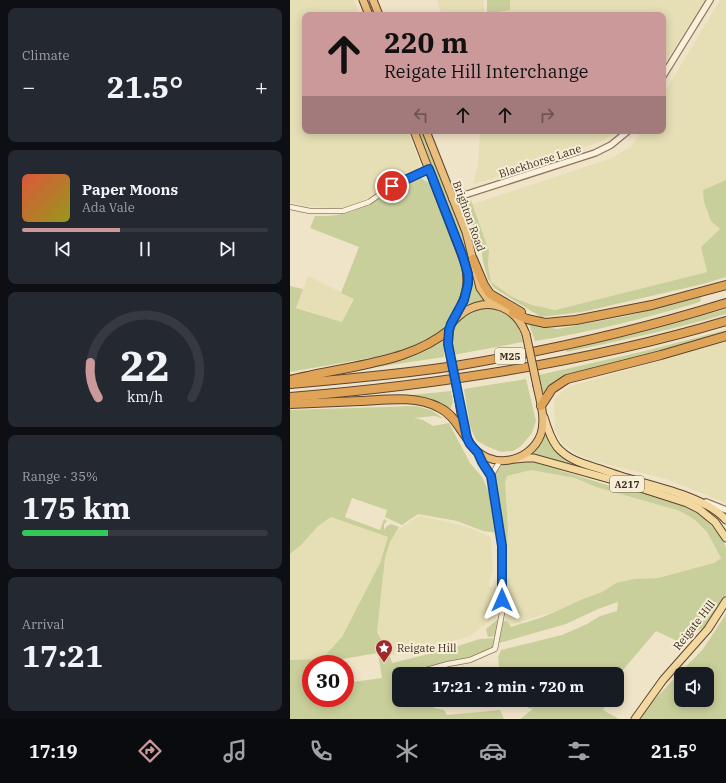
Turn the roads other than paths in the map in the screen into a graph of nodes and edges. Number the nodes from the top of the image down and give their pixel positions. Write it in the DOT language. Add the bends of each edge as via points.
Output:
graph roads {
  1 [pos="363,0"];
  2 [pos="373,0"];
  3 [pos="710,0"];
  4 [pos="368,12"];
  5 [pos="378,12"];
  6 [pos="666,71"];
  7 [pos="415,134"];
  8 [pos="427,134"];
  9 [pos="624,134"];
  10 [pos="429,169"];
  11 [pos="452,199"];
  12 [pos="290,207"];
  13 [pos="474,259"];
  14 [pos="726,285"];
  15 [pos="726,303"];
  16 [pos="496,305"];
  17 [pos="513,313"];
  18 [pos="455,318"];
  19 [pos="534,320"];
  20 [pos="726,321"];
  21 [pos="449,330"];
  22 [pos="726,336"];
  23 [pos="290,380"];
  24 [pos="290,384"];
  25 [pos="290,397"];
  26 [pos="290,404"];
  27 [pos="542,410"];
  28 [pos="467,438"];
  29 [pos="478,453"];
  30 [pos="515,459"];
  31 [pos="500,461"];
  32 [pos="609,472"];
  33 [pos="491,476"];
  34 [pos="726,510"];
  35 [pos="726,520"];
  36 [pos="726,538"];
  37 [pos="726,601"];
  38 [pos="437,667"];
  39 [pos="635,719"];
  1 -- 4 [label="highway"];
  2 -- 5 [label="highway"];
  3 -- 6 [label="street"];
  7 -- 10 [label="highway, Brighton Road"];
  8 -- 11 [label="highway, Brighton Road"];
  9 -- 11 [label="street, Blackhorse Lane" via="595,153"];
  10 -- 12 [label="street" via="392,186 369,202 343,211 310,211"];
  10 -- 18 [label="highway, Brighton Road" via="468,274 464,300"];
  11 -- 13 [label="highway, Brighton Road"];
  13 -- 16 [label="highway, Brighton Road" via="480,288"];
  13 -- 19 [label="highway" via="490,294"];
  14 -- 19 [label="highway" via="652,305 576,320 545,323"];
  15 -- 24 [label="highway, M25" via="624,331 508,357 403,373"];
  16 -- 17 [label="highway"];
  16 -- 18 [label="highway" via="480,305"];
  17 -- 19 [label="highway"];
  17 -- 27 [label="highway, bridge" via="526,334"];
  18 -- 21 [label="highway, Brighton Road"];
  20 -- 25 [label="highway, M25" via="628,346 518,368 398,387"];
  21 -- 23 [label="highway" via="430,344 399,356"];
  21 -- 28 [label="highway, bridge" via="449,349"];
  22 -- 27 [label="highway" via="567,379 552,389"];
  26 -- 28 [label="highway" via="387,400 424,402 439,407 454,418"];
  27 -- 30 [label="highway" via="542,429 538,439 531,448"];
  27 -- 32 [label="main road, A217" via="558,448 567,456"];
  28 -- 29 [label="highway"];
  29 -- 31 [label="highway"];
  29 -- 33 [label="street"];
  30 -- 31 [label="highway"];
  30 -- 36 [label="main road, A217" via="534,458 687,503 715,522"];
  31 -- 33 [label="street"];
  32 -- 34 [label="street" via="679,491"];
  32 -- 35 [label="main road, A217" via="694,498 711,507"];
  33 -- 38 [label="street" via="502,546 502,613 495,649 470,660"];
  37 -- 39 [label="main road, Reigate Hill" via="708,629 663,680"];
}
